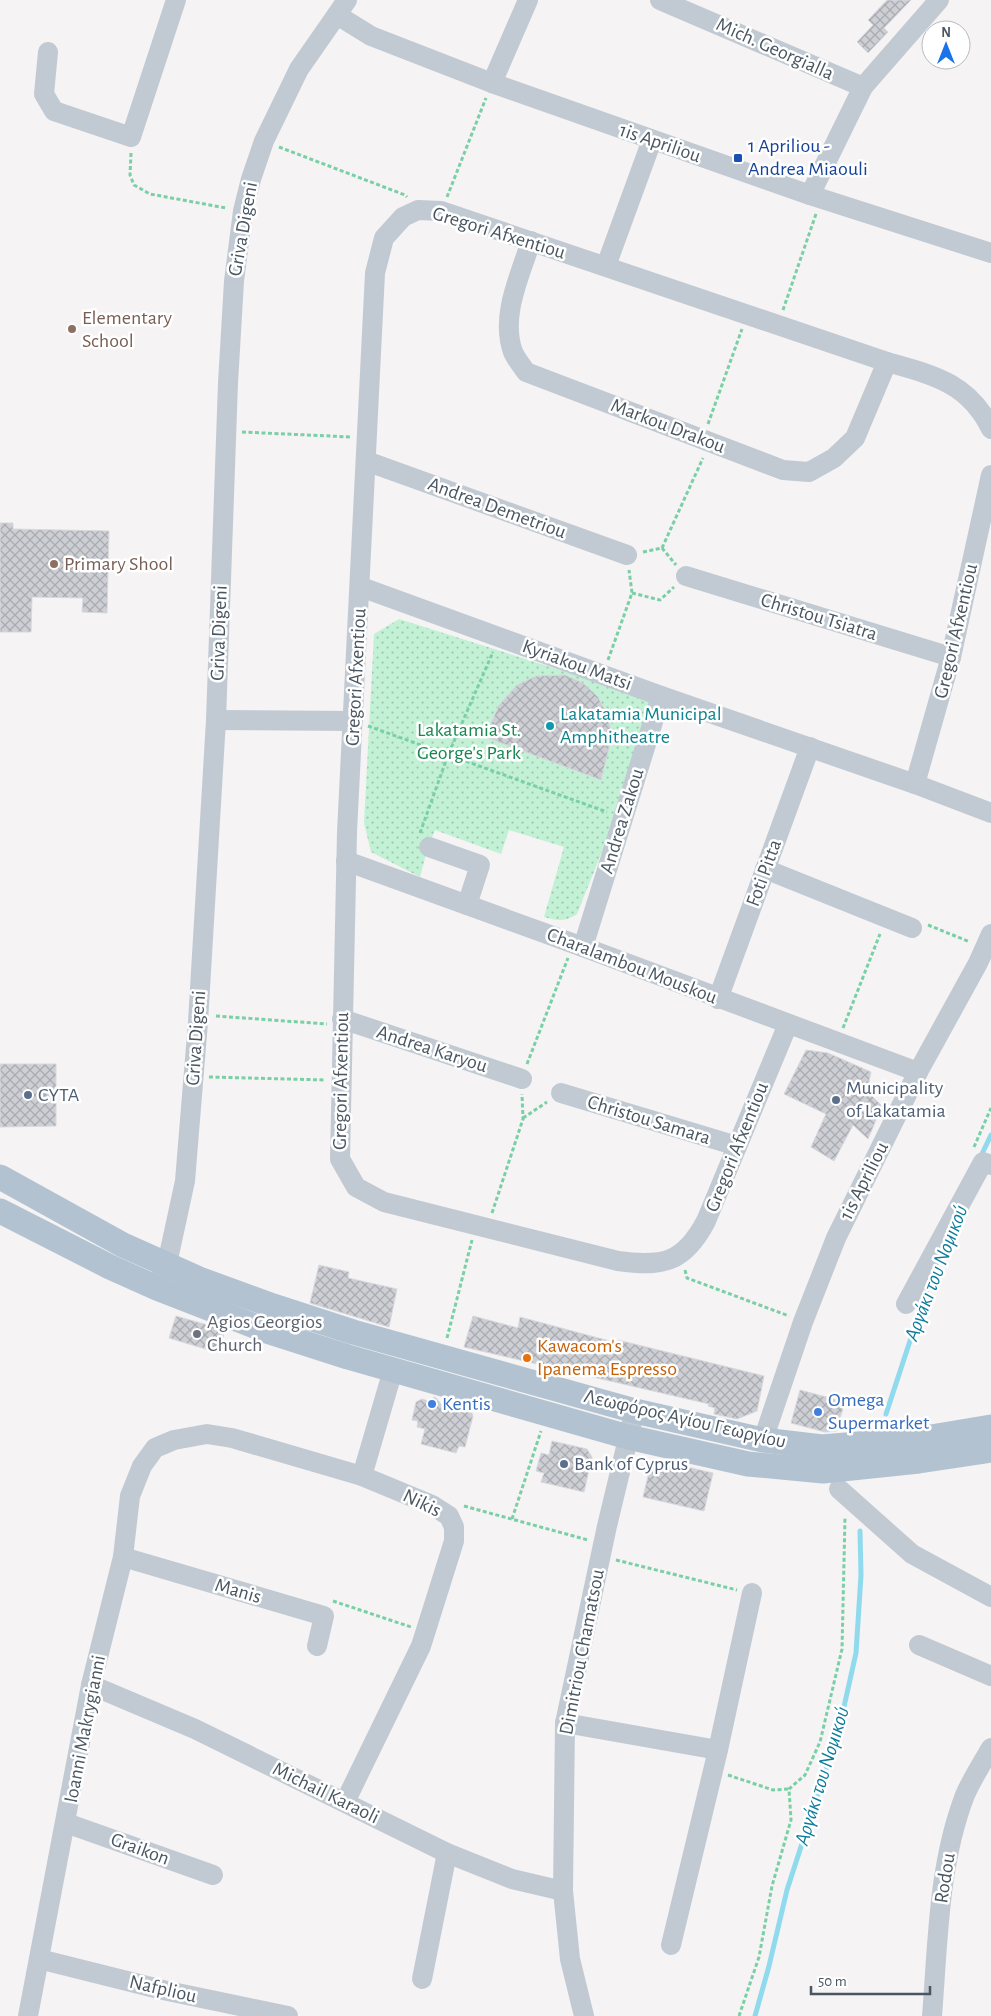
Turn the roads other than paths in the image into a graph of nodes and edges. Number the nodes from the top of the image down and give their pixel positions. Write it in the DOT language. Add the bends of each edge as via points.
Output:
graph roads {
  1 [pos="176,0"];
  2 [pos="528,0"];
  3 [pos="660,0"];
  4 [pos="939,0"];
  5 [pos="681,4"];
  6 [pos="342,7"];
  7 [pos="48,52"];
  8 [pos="492,83"];
  9 [pos="863,87"];
  10 [pos="652,140"];
  11 [pos="816,197"];
  12 [pos="531,241"];
  13 [pos="991,253"];
  14 [pos="606,266"];
  15 [pos="887,362"];
  16 [pos="991,429"];
  17 [pos="366,461"];
  18 [pos="991,475"];
  19 [pos="627,555"];
  20 [pos="686,576"];
  21 [pos="360,587"];
  22 [pos="951,658"];
  23 [pos="661,696"];
  24 [pos="216,720"];
  25 [pos="353,721"];
  26 [pos="810,747"];
  27 [pos="915,784"];
  28 [pos="991,813"];
  29 [pos="429,847"];
  30 [pos="346,861"];
  31 [pos="765,869"];
  32 [pos="467,905"];
  33 [pos="912,928"];
  34 [pos="579,945"];
  35 [pos="986,954"];
  36 [pos="718,999"];
  37 [pos="342,1022"];
  38 [pos="788,1024"];
  39 [pos="918,1072"];
  40 [pos="522,1078"];
  41 [pos="561,1093"];
  42 [pos="737,1146"];
  43 [pos="991,1166"];
  44 [pos="0,1177"];
  45 [pos="0,1211"];
  46 [pos="167,1264"];
  47 [pos="157,1288"];
  48 [pos="906,1304"];
  49 [pos="393,1370"];
  50 [pos="635,1411"];
  51 [pos="991,1427"];
  52 [pos="628,1437"];
  53 [pos="763,1440"];
  54 [pos="155,1448"];
  55 [pos="991,1450"];
  56 [pos="362,1476"];
  57 [pos="839,1488"];
  58 [pos="123,1557"];
  59 [pos="752,1593"];
  60 [pos="991,1597"];
  61 [pos="919,1645"];
  62 [pos="317,1646"];
  63 [pos="991,1676"];
  64 [pos="91,1685"];
  65 [pos="565,1723"];
  66 [pos="991,1748"];
  67 [pos="718,1750"];
  68 [pos="345,1802"];
  69 [pos="66,1823"];
  70 [pos="447,1853"];
  71 [pos="213,1875"];
  72 [pos="563,1891"];
  73 [pos="671,1945"];
  74 [pos="39,1959"];
  75 [pos="422,1979"];
  76 [pos="28,2016"];
  77 [pos="288,2016"];
  78 [pos="584,2016"];
  79 [pos="932,2016"];
  1 -- 7 [label="street" via="131,137 54,111 44,94"];
  2 -- 8 [label="street"];
  3 -- 5 [label="street, Mich. Georgialla"];
  4 -- 9 [label="street"];
  5 -- 9 [label="street, Mich. Georgialla"];
  6 -- 8 [label="street, 1is Apriliou" via="371,36"];
  6 -- 24 [label="street, Griva Digeni" via="299,69 264,141 243,211 234,281 226,431"];
  8 -- 10 [label="street, 1is Apriliou"];
  9 -- 11 [label="street"];
  10 -- 11 [label="street, 1is Apriliou"];
  10 -- 14 [label="street"];
  11 -- 13 [label="street, 1is Apriliou"];
  12 -- 14 [label="street, Gregori Afxentiou"];
  12 -- 15 [label="street, Markou Drakou" via="510,308 508,330 514,354 526,372 783,470 808,472 834,458 855,438"];
  12 -- 17 [label="street, Gregori Afxentiou" via="441,211 418,210 403,218 384,238 375,273"];
  14 -- 15 [label="street, Gregori Afxentiou"];
  15 -- 16 [label="street, Gregori Afxentiou" via="931,374 967,394 984,414"];
  17 -- 19 [label="street, Andrea Demetriou"];
  17 -- 21 [label="street, Gregori Afxentiou"];
  18 -- 22 [label="street, Gregori Afxentiou"];
  20 -- 22 [label="street, Christou Tsiatra"];
  21 -- 23 [label="street, Kyriakou Matsi"];
  21 -- 25 [label="street, Gregori Afxentiou"];
  22 -- 27 [label="street, Gregori Afxentiou"];
  23 -- 26 [label="street, Kyriakou Matsi"];
  23 -- 34 [label="street, Andrea Zakou"];
  24 -- 25 [label="street"];
  24 -- 46 [label="street, Griva Digeni" via="186,1181"];
  25 -- 30 [label="street, Gregori Afxentiou"];
  26 -- 27 [label="street, Kyriakou Matsi"];
  26 -- 31 [label="street, Foti Pitta"];
  27 -- 28 [label="street, Kyriakou Matsi"];
  29 -- 32 [label="street" via="480,865"];
  30 -- 32 [label="street, Charalambou Mouskou"];
  30 -- 37 [label="street, Gregori Afxentiou"];
  31 -- 33 [label="street"];
  31 -- 36 [label="street, Foti Pitta"];
  32 -- 34 [label="street, Charalambou Mouskou"];
  34 -- 36 [label="street, Charalambou Mouskou"];
  35 -- 39 [label="street, 1is Apriliou"];
  36 -- 38 [label="street, Charalambou Mouskou"];
  37 -- 40 [label="street, Andrea Karyou"];
  37 -- 42 [label="street, Gregori Afxentiou" via="340,1159 356,1187 384,1202 618,1261 664,1262 679,1256 697,1239"];
  38 -- 39 [label="street, Charalambou Mouskou"];
  38 -- 42 [label="street, Gregori Afxentiou"];
  39 -- 53 [label="street, 1is Apriliou" via="836,1238"];
  41 -- 42 [label="street, Christou Samara"];
  43 -- 48 [label="street" via="983,1162"];
  44 -- 46 [label="main road, Λεωφόρος Αγίου Γεωργίου" via="122,1245"];
  45 -- 47 [label="main road, Λεωφόρος Αγίου Γεωργίου"];
  46 -- 47 [label="street, Griva Digeni"];
  46 -- 50 [label="main road, Λεωφόρος Αγίου Γεωργίου" via="264,1303 344,1329"];
  47 -- 49 [label="main road, Λεωφόρος Αγίου Γεωργίου" via="267,1331"];
  49 -- 52 [label="main road, Λεωφόρος Αγίου Γεωργίου"];
  49 -- 56 [label="street"];
  50 -- 52 [label="street, Dimitriou Chamatsou"];
  50 -- 53 [label="main road, Λεωφόρος Αγίου Γεωργίου"];
  51 -- 53 [label="main road, Λεωφόρος Αγίου Γεωργίου" via="919,1439 822,1447"];
  52 -- 55 [label="main road, Λεωφόρος Αγίου Γεωργίου" via="748,1464 822,1471"];
  52 -- 65 [label="street, Dimitriou Chamatsou"];
  54 -- 56 [label="street, Nikis" via="174,1440 207,1434 232,1438"];
  54 -- 58 [label="street, Ioanni Makrygianni" via="142,1466 130,1496"];
  56 -- 68 [label="street, Nikis" via="432,1505 449,1516 454,1527 454,1541 421,1646"];
  57 -- 60 [label="street" via="912,1554"];
  58 -- 62 [label="street, Manis" via="324,1616"];
  58 -- 64 [label="street, Ioanni Makrygianni"];
  59 -- 67 [label="street"];
  61 -- 63 [label="street"];
  64 -- 68 [label="street, Michail Karaoli" via="194,1729"];
  64 -- 69 [label="street, Ioanni Makrygianni"];
  65 -- 67 [label="street"];
  65 -- 72 [label="street, Dimitriou Chamatsou"];
  66 -- 79 [label="street, Rodou" via="966,1794 952,1838 941,1895"];
  67 -- 73 [label="street"];
  68 -- 70 [label="street, Michail Karaoli"];
  69 -- 71 [label="street, Graikon"];
  69 -- 74 [label="street, Ioanni Makrygianni"];
  70 -- 72 [label="street, Michail Karaoli" via="512,1879"];
  70 -- 75 [label="street"];
  72 -- 78 [label="street, Dimitriou Chamatsou" via="570,1959"];
  74 -- 76 [label="street, Ioanni Makrygianni"];
  74 -- 77 [label="street, Nafpliou" via="163,1990"];
}
